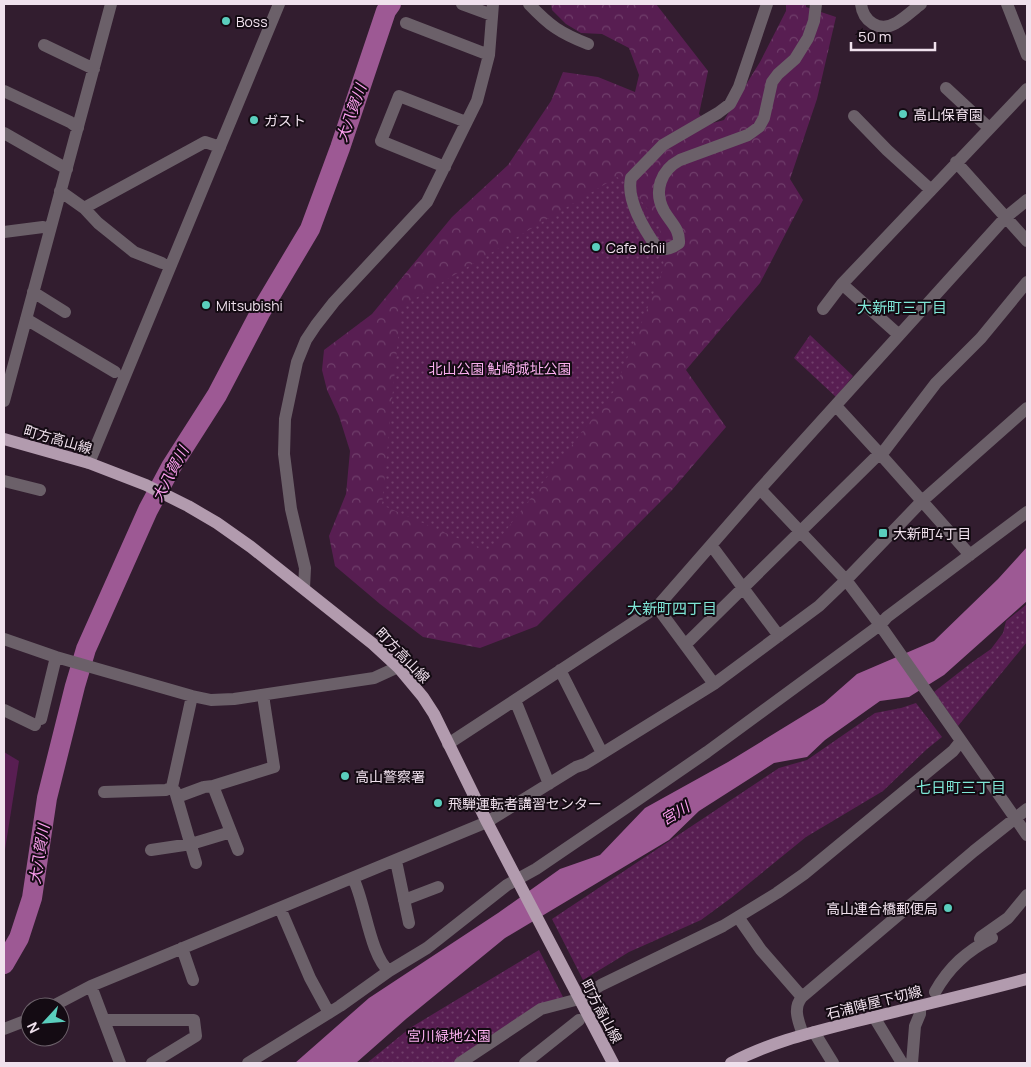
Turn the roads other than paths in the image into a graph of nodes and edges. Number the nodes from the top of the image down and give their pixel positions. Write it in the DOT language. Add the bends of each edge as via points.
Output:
graph roads {
  1 [pos="111,4"];
  2 [pos="280,4"];
  3 [pos="462,4"];
  4 [pos="529,4"];
  5 [pos="767,4"];
  6 [pos="816,4"];
  7 [pos="861,4"];
  8 [pos="921,4"];
  9 [pos="1012,5"];
  10 [pos="493,9"];
  11 [pos="406,24"];
  12 [pos="588,44"];
  13 [pos="44,45"];
  14 [pos="489,55"];
  15 [pos="1027,55"];
  16 [pos="94,69"];
  17 [pos="946,88"];
  18 [pos="1027,89"];
  19 [pos="4,91"];
  20 [pos="854,116"];
  21 [pos="466,122"];
  22 [pos="78,128"];
  23 [pos="989,128"];
  24 [pos="4,133"];
  25 [pos="220,147"];
  26 [pos="956,162"];
  27 [pos="444,167"];
  28 [pos="67,168"];
  29 [pos="930,190"];
  30 [pos="60,191"];
  31 [pos="1027,200"];
  32 [pos="84,208"];
  33 [pos="1005,218"];
  34 [pos="50,229"];
  35 [pos="4,232"];
  36 [pos="1027,241"];
  37 [pos="162,263"];
  38 [pos="1027,282"];
  39 [pos="842,284"];
  40 [pos="33,292"];
  41 [pos="823,309"];
  42 [pos="65,312"];
  43 [pos="26,319"];
  44 [pos="899,336"];
  45 [pos="115,372"];
  46 [pos="4,401"];
  47 [pos="836,406"];
  48 [pos="1027,408"];
  49 [pos="4,440"];
  50 [pos="881,454"];
  51 [pos="89,463"];
  52 [pos="4,480"];
  53 [pos="760,489"];
  54 [pos="40,490"];
  55 [pos="922,501"];
  56 [pos="1027,512"];
  57 [pos="800,532"];
  58 [pos="711,545"];
  59 [pos="970,555"];
  60 [pos="846,580"];
  61 [pos="304,588"];
  62 [pos="743,588"];
  63 [pos="657,607"];
  64 [pos="882,628"];
  65 [pos="778,636"];
  66 [pos="4,639"];
  67 [pos="685,645"];
  68 [pos="60,658"];
  69 [pos="398,668"];
  70 [pos="560,670"];
  71 [pos="714,684"];
  72 [pos="264,695"];
  73 [pos="192,696"];
  74 [pos="515,700"];
  75 [pos="4,710"];
  76 [pos="959,737"];
  77 [pos="448,744"];
  78 [pos="602,753"];
  79 [pos="548,784"];
  80 [pos="213,786"];
  81 [pos="104,792"];
  82 [pos="175,792"];
  83 [pos="1027,809"];
  84 [pos="1016,818"];
  85 [pos="487,822"];
  86 [pos="231,832"];
  87 [pos="1027,835"];
  88 [pos="191,844"];
  89 [pos="151,850"];
  90 [pos="238,850"];
  91 [pos="396,861"];
  92 [pos="196,863"];
  93 [pos="353,878"];
  94 [pos="518,881"];
  95 [pos="438,887"];
  96 [pos="404,900"];
  97 [pos="1026,901"];
  98 [pos="280,908"];
  99 [pos="738,917"];
  100 [pos="410,923"];
  101 [pos="992,938"];
  102 [pos="980,944"];
  103 [pos="182,948"];
  104 [pos="389,971"];
  105 [pos="1027,979"];
  106 [pos="193,980"];
  107 [pos="91,986"];
  108 [pos="935,992"];
  109 [pos="576,995"];
  110 [pos="70,997"];
  111 [pos="802,997"];
  112 [pos="920,1006"];
  113 [pos="329,1013"];
  114 [pos="874,1017"];
  115 [pos="105,1020"];
  116 [pos="579,1020"];
  117 [pos="20,1023"];
  118 [pos="4,1029"];
  119 [pos="809,1034"];
  120 [pos="608,1062"];
  121 [pos="120,1063"];
  122 [pos="152,1063"];
  123 [pos="248,1063"];
  124 [pos="460,1063"];
  125 [pos="525,1063"];
  126 [pos="731,1063"];
  127 [pos="832,1063"];
  128 [pos="902,1063"];
  129 [pos="912,1063"];
  1 -- 16 [label="street"];
  2 -- 25 [label="street"];
  3 -- 10 [label="street"];
  4 -- 12 [label="street" via="564,35"];
  5 -- 6 [label="street" via="739,87 730,104 663,145 631,178 629,185 636,211 658,249 665,250 679,243 679,235 658,194 664,174 680,160 748,135 758,127 764,118 772,82 795,59 808,38"];
  7 -- 8 [label="street" via="869,21 882,27 895,24"];
  9 -- 15 [label="street"];
  10 -- 14 [label="street"];
  11 -- 14 [label="street"];
  13 -- 16 [label="street"];
  14 -- 21 [label="street" via="477,101"];
  16 -- 22 [label="street"];
  17 -- 23 [label="street"];
  18 -- 23 [label="street"];
  19 -- 22 [label="street"];
  20 -- 29 [label="street"];
  21 -- 27 [label="street"];
  21 -- 27 [label="street" via="399,96 382,141"];
  22 -- 28 [label="street"];
  23 -- 26 [label="street"];
  24 -- 28 [label="street"];
  25 -- 32 [label="street" via="205,142"];
  25 -- 51 [label="street"];
  26 -- 29 [label="street"];
  26 -- 33 [label="street"];
  27 -- 61 [label="street" via="428,202 334,302 300,351 285,419 284,454 291,508 305,568"];
  28 -- 30 [label="street"];
  29 -- 39 [label="street"];
  30 -- 32 [label="street"];
  30 -- 34 [label="street"];
  31 -- 33 [label="street"];
  32 -- 37 [label="street" via="134,252"];
  33 -- 36 [label="street"];
  33 -- 44 [label="street"];
  34 -- 35 [label="street"];
  34 -- 40 [label="street"];
  38 -- 50 [label="street" via="978,341 936,383"];
  39 -- 41 [label="street"];
  39 -- 44 [label="street"];
  40 -- 42 [label="street"];
  40 -- 43 [label="street"];
  43 -- 45 [label="street"];
  43 -- 46 [label="street"];
  44 -- 47 [label="street"];
  47 -- 50 [label="street"];
  47 -- 53 [label="street"];
  48 -- 55 [label="street"];
  49 -- 51 [label="main road, 町方高山線"];
  50 -- 55 [label="street"];
  50 -- 57 [label="street"];
  51 -- 61 [label="main road, 町方高山線" via="132,478 188,506 251,547"];
  52 -- 54 [label="street"];
  53 -- 57 [label="street"];
  53 -- 58 [label="street"];
  55 -- 59 [label="street"];
  55 -- 60 [label="street"];
  56 -- 59 [label="street"];
  57 -- 60 [label="street"];
  57 -- 62 [label="street"];
  58 -- 62 [label="street"];
  58 -- 63 [label="street"];
  59 -- 64 [label="street" via="887,617"];
  60 -- 64 [label="street"];
  60 -- 65 [label="street" via="819,606"];
  61 -- 69 [label="main road, 町方高山線" via="374,644"];
  62 -- 65 [label="street"];
  62 -- 67 [label="street"];
  63 -- 67 [label="street"];
  63 -- 70 [label="street"];
  64 -- 76 [label="street"];
  64 -- 94 [label="street"];
  65 -- 71 [label="street"];
  66 -- 68 [label="street"];
  67 -- 71 [label="street"];
  68 -- 73 [label="street"];
  68 -- 75 [label="street" via="38,722"];
  69 -- 72 [label="street" via="374,678"];
  69 -- 77 [label="main road, 町方高山線" via="423,697"];
  70 -- 74 [label="street"];
  70 -- 78 [label="street"];
  71 -- 78 [label="street"];
  72 -- 73 [label="street" via="222,700"];
  72 -- 80 [label="street" via="274,766"];
  73 -- 82 [label="street"];
  74 -- 77 [label="street"];
  74 -- 79 [label="street"];
  76 -- 84 [label="street"];
  76 -- 99 [label="street" via="953,751 804,874"];
  77 -- 85 [label="main road, 町方高山線"];
  78 -- 79 [label="street"];
  79 -- 85 [label="street"];
  80 -- 82 [label="street"];
  80 -- 86 [label="street"];
  81 -- 82 [label="street"];
  82 -- 88 [label="street"];
  83 -- 84 [label="street"];
  84 -- 87 [label="street"];
  84 -- 111 [label="street"];
  85 -- 91 [label="street"];
  85 -- 94 [label="main road, 町方高山線"];
  86 -- 88 [label="street"];
  86 -- 90 [label="street"];
  88 -- 89 [label="street"];
  88 -- 92 [label="street"];
  91 -- 93 [label="street"];
  91 -- 96 [label="street"];
  93 -- 98 [label="street"];
  93 -- 104 [label="street" via="376,949 383,967"];
  94 -- 104 [label="street" via="428,948"];
  94 -- 109 [label="main road, 町方高山線"];
  95 -- 96 [label="street"];
  96 -- 100 [label="street"];
  97 -- 102 [label="street" via="981,937"];
  98 -- 103 [label="street"];
  98 -- 113 [label="street"];
  99 -- 109 [label="street"];
  99 -- 111 [label="street" via="761,950"];
  101 -- 102 [label="street"];
  102 -- 108 [label="street" via="953,965"];
  103 -- 106 [label="street"];
  103 -- 107 [label="street"];
  104 -- 113 [label="street"];
  105 -- 112 [label="main road, 石浦陣屋下切線"];
  107 -- 110 [label="street"];
  107 -- 115 [label="street"];
  109 -- 120 [label="main road, 町方高山線"];
  109 -- 124 [label="street" via="541,1009"];
  111 -- 119 [label="street" via="796,1010"];
  112 -- 114 [label="main road, 石浦陣屋下切線"];
  112 -- 129 [label="street"];
  113 -- 123 [label="street"];
  114 -- 119 [label="main road, 石浦陣屋下切線"];
  114 -- 128 [label="street"];
  115 -- 121 [label="street"];
  115 -- 122 [label="street" via="194,1020 196,1036"];
  116 -- 125 [label="street"];
  117 -- 118 [label="street"];
  119 -- 126 [label="main road, 石浦陣屋下切線" via="769,1045"];
  119 -- 127 [label="street"];
}
